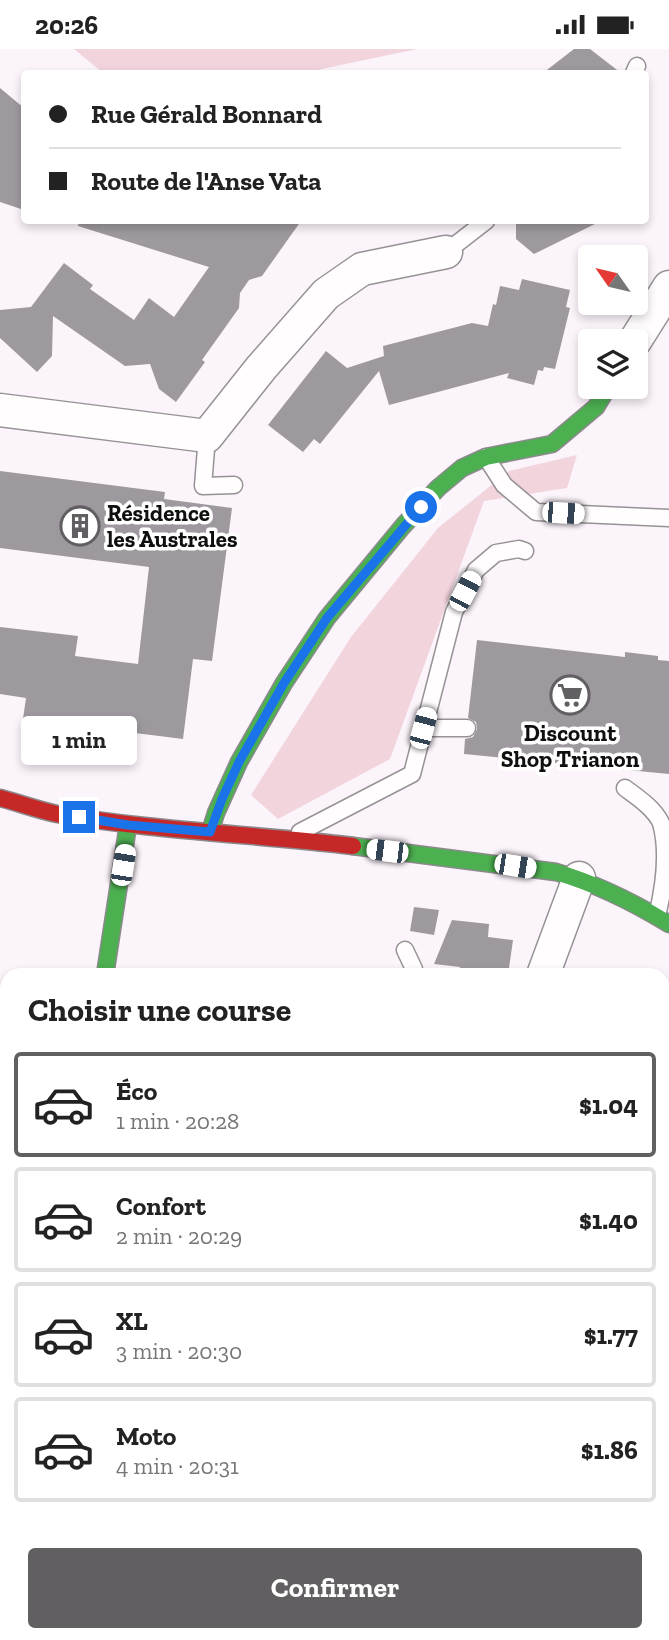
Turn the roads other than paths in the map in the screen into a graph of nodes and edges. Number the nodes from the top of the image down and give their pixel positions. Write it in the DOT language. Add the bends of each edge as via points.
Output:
graph roads {
  1 [pos="482,224"];
  2 [pos="446,252"];
  3 [pos="669,288"];
  4 [pos="643,329"];
  5 [pos="601,399"];
  6 [pos="0,410"];
  7 [pos="207,436"];
  8 [pos="486,457"];
  9 [pos="234,485"];
  10 [pos="669,518"];
  11 [pos="525,551"];
  12 [pos="423,728"];
  13 [pos="467,728"];
  14 [pos="625,788"];
  15 [pos="0,799"];
  16 [pos="128,825"];
  17 [pos="210,832"];
  18 [pos="288,838"];
  19 [pos="579,878"];
  20 [pos="663,920"];
  21 [pos="405,950"];
  22 [pos="106,968"];
  23 [pos="414,968"];
  24 [pos="546,968"];
  1 -- 2 [label="lane"];
  2 -- 7 [label="street" via="362,269 326,294"];
  3 -- 4 [label="street"];
  5 -- 8 [label="street" via="552,444"];
  6 -- 7 [label="street"];
  7 -- 9 [label="lane" via="203,486"];
  8 -- 10 [label="lane" via="504,485 536,512"];
  8 -- 17 [label="street" via="462,468 438,488 327,618 239,762"];
  11 -- 12 [label="lane" via="496,553 476,570 454,612"];
  12 -- 13 [label="lane"];
  12 -- 18 [label="lane" via="412,774"];
  14 -- 20 [label="lane" via="660,821 666,840"];
  15 -- 16 [label="street"];
  16 -- 17 [label="street"];
  16 -- 22 [label="street"];
  17 -- 18 [label="street"];
  18 -- 19 [label="street"];
  19 -- 20 [label="street" via="613,891"];
  19 -- 24 [label="street"];
  21 -- 23 [label="lane"];
}
